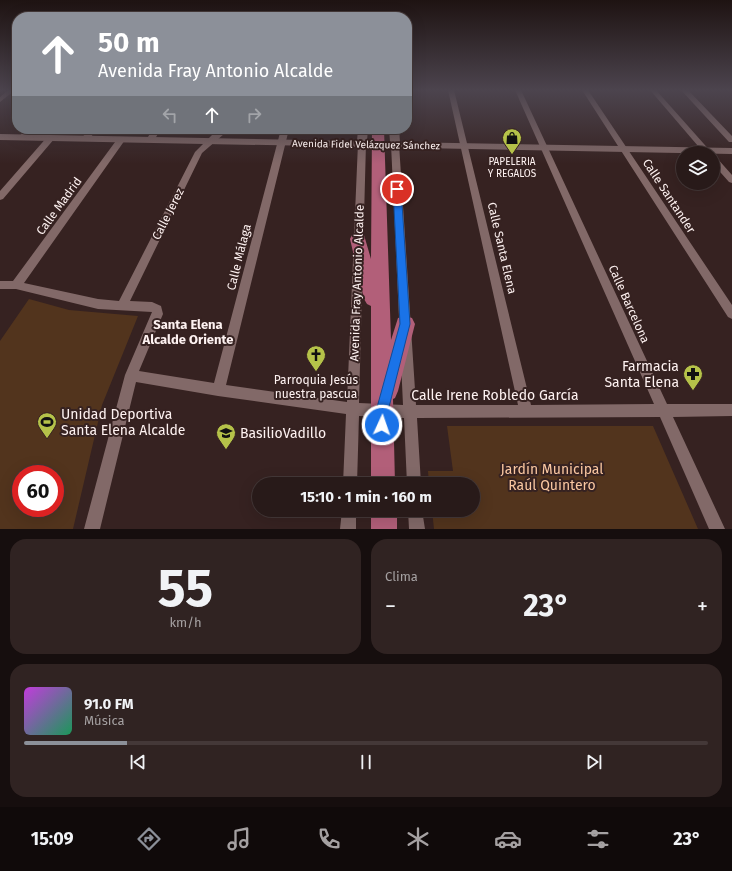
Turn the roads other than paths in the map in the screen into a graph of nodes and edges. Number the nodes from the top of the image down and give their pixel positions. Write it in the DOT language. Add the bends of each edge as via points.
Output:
graph roads {
  1 [pos="457,115"];
  2 [pos="529,115"];
  3 [pos="602,115"];
  4 [pos="675,115"];
  5 [pos="708,115"];
  6 [pos="26,134"];
  7 [pos="89,134"];
  8 [pos="154,134"];
  9 [pos="219,134"];
  10 [pos="284,134"];
  11 [pos="370,134"];
  12 [pos="387,134"];
  13 [pos="0,137"];
  14 [pos="22,138"];
  15 [pos="51,138"];
  16 [pos="85,139"];
  17 [pos="121,140"];
  18 [pos="150,140"];
  19 [pos="378,140"];
  20 [pos="732,140"];
  21 [pos="211,142"];
  22 [pos="281,143"];
  23 [pos="464,145"];
  24 [pos="702,146"];
  25 [pos="544,147"];
  26 [pos="624,148"];
  27 [pos="676,151"];
  28 [pos="720,151"];
  29 [pos="732,151"];
  30 [pos="720,166"];
  31 [pos="732,180"];
  32 [pos="0,197"];
  33 [pos="358,239"];
  34 [pos="0,285"];
  35 [pos="16,285"];
  36 [pos="122,306"];
  37 [pos="732,314"];
  38 [pos="405,324"];
  39 [pos="380,326"];
  40 [pos="131,375"];
  41 [pos="218,390"];
  42 [pos="354,409"];
  43 [pos="732,410"];
  44 [pos="382,411"];
  45 [pos="410,411"];
  46 [pos="664,411"];
  47 [pos="526,412"];
  48 [pos="350,477"];
  49 [pos="383,477"];
  50 [pos="414,477"];
  51 [pos="349,517"];
  52 [pos="384,517"];
  53 [pos="416,517"];
  54 [pos="92,529"];
  55 [pos="348,529"];
  56 [pos="384,529"];
  57 [pos="417,529"];
  58 [pos="717,529"];
  1 -- 23 [label="street, Calle Santa Elena"];
  2 -- 25 [label="street, Calle Barcelona"];
  3 -- 26 [label="street, Calle Santander"];
  4 -- 24 [label="street"];
  5 -- 20 [label="street"];
  6 -- 14 [label="street"];
  7 -- 16 [label="street"];
  8 -- 18 [label="street"];
  9 -- 21 [label="street, Calle Jerez"];
  10 -- 22 [label="street, Calle Málaga"];
  11 -- 19 [label="street, Avenida Fray Antonio Alcalde"];
  12 -- 19 [label="street, Avenida Fray Antonio Alcalde"];
  13 -- 14 [label="street, Avenida Fidel Velázquez Sánchez"];
  14 -- 15 [label="street, Avenida Fidel Velázquez Sánchez"];
  15 -- 16 [label="street, Avenida Fidel Velázquez Sánchez"];
  15 -- 32 [label="street"];
  16 -- 17 [label="street, Avenida Fidel Velázquez Sánchez"];
  17 -- 18 [label="street, Avenida Fidel Velázquez Sánchez"];
  17 -- 35 [label="street, Calle Madrid"];
  18 -- 21 [label="street, Avenida Fidel Velázquez Sánchez"];
  19 -- 22 [label="street, Avenida Fidel Velázquez Sánchez"];
  19 -- 23 [label="street, Avenida Fidel Velázquez Sánchez"];
  19 -- 33 [label="street, Avenida Fray Antonio Alcalde"];
  19 -- 38 [label="street, Avenida Fray Antonio Alcalde"];
  19 -- 39 [label="main road, Avenida Fray Antonio Alcalde"];
  21 -- 22 [label="street, Avenida Fidel Velázquez Sánchez"];
  21 -- 36 [label="street, Calle Jerez" via="199,152"];
  22 -- 41 [label="street, Calle Málaga"];
  23 -- 25 [label="street, Avenida Fidel Velázquez Sánchez"];
  23 -- 47 [label="street, Calle Santa Elena"];
  25 -- 26 [label="street, Avenida Fidel Velázquez Sánchez"];
  25 -- 46 [label="street, Calle Barcelona"];
  26 -- 27 [label="street, Avenida Fidel Velázquez Sánchez"];
  26 -- 37 [label="street, Calle Santander"];
  28 -- 29 [label="street, Avenida Fidel Velázquez Sánchez"];
  30 -- 31 [label="street"];
  33 -- 39 [label="main road"];
  33 -- 42 [label="street, Avenida Fray Antonio Alcalde"];
  34 -- 35 [label="street"];
  35 -- 36 [label="street" via="76,300"];
  36 -- 40 [label="street" via="157,309"];
  38 -- 44 [label="main road"];
  38 -- 45 [label="street, Avenida Fray Antonio Alcalde"];
  39 -- 44 [label="main road, Avenida Fray Antonio Alcalde"];
  40 -- 41 [label="street, Calle Irene Robledo García"];
  40 -- 54 [label="street"];
  41 -- 42 [label="street, Calle Irene Robledo García"];
  42 -- 44 [label="street, Calle Irene Robledo García"];
  42 -- 48 [label="street, Avenida Fray Antonio Alcalde"];
  43 -- 46 [label="street, Calle Irene Robledo García"];
  44 -- 45 [label="street, Calle Irene Robledo García"];
  44 -- 49 [label="main road, Avenida Fray Antonio Alcalde"];
  45 -- 47 [label="street, Calle Irene Robledo García"];
  45 -- 50 [label="street, Avenida Fray Antonio Alcalde"];
  46 -- 47 [label="street, Calle Irene Robledo García"];
  46 -- 58 [label="street, Calle Barcelona"];
  51 -- 55 [label="street"];
  52 -- 56 [label="main road"];
  53 -- 57 [label="street"];
}
